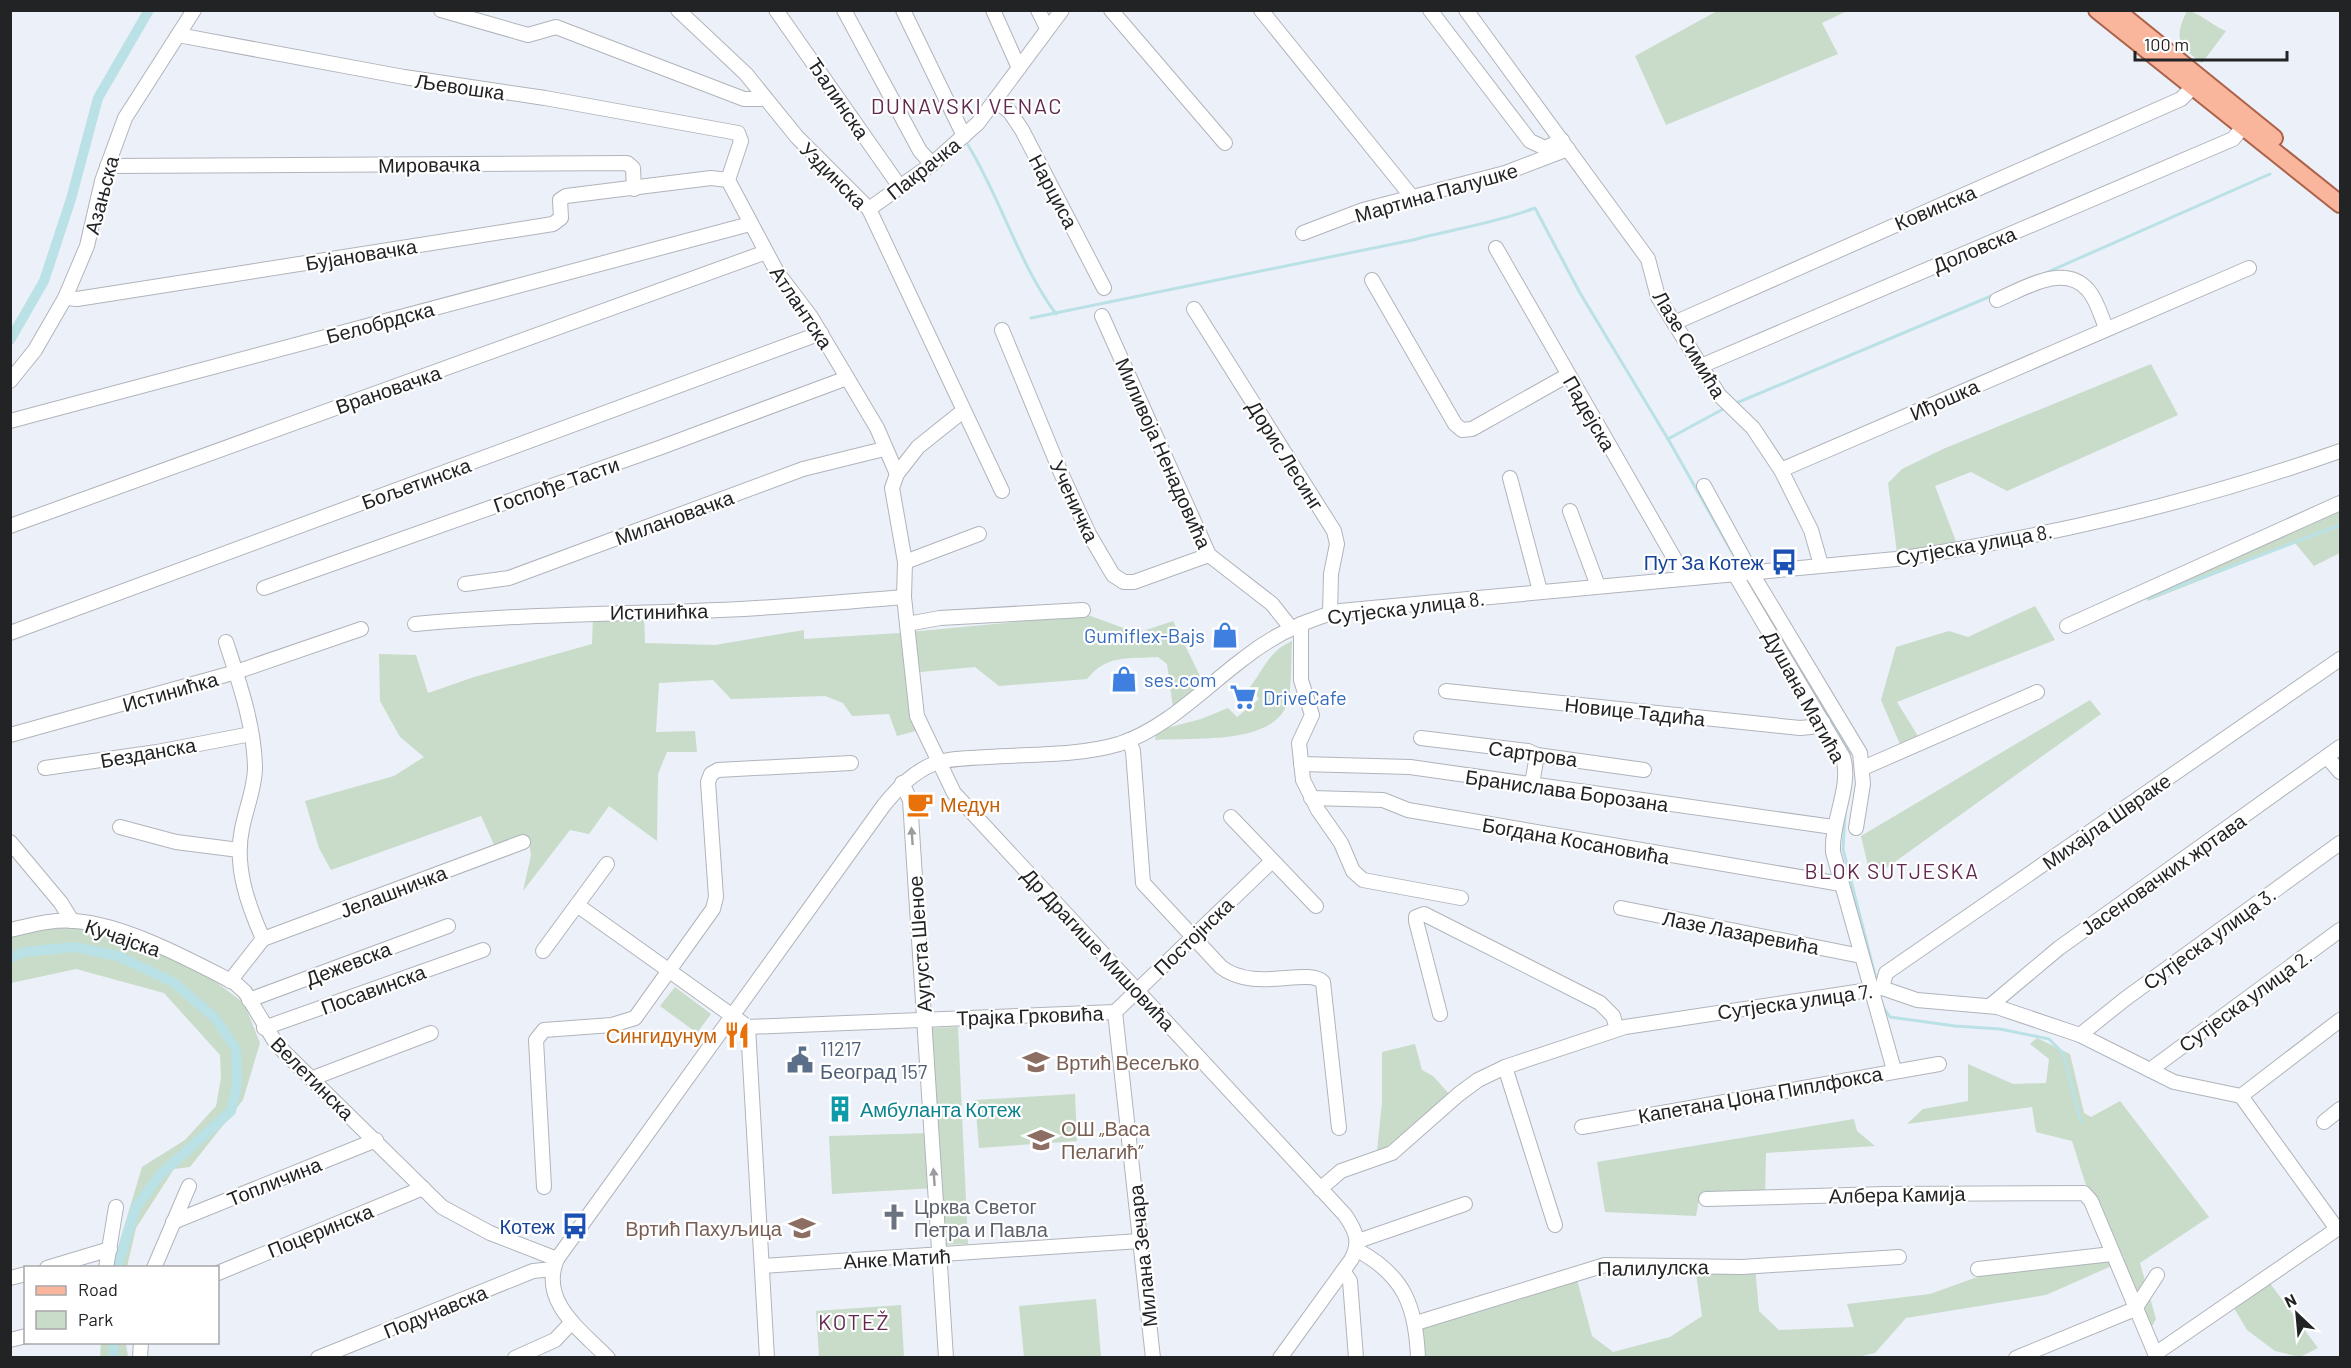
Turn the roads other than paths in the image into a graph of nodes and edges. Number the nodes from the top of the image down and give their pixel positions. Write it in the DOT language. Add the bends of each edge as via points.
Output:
graph roads {
  1 [pos="194,10"];
  2 [pos="441,10"];
  3 [pos="678,10"];
  4 [pos="776,10"];
  5 [pos="844,10"];
  6 [pos="903,10"];
  7 [pos="993,10"];
  8 [pos="1038,10"];
  9 [pos="1062,10"];
  10 [pos="1111,10"];
  11 [pos="1261,10"];
  12 [pos="1430,10"];
  13 [pos="1466,10"];
  14 [pos="2097,10"];
  15 [pos="2116,10"];
  16 [pos="1047,28"];
  17 [pos="178,35"];
  18 [pos="1019,68"];
  19 [pos="2193,87"];
  20 [pos="763,99"];
  21 [pos="995,100"];
  22 [pos="2243,128"];
  23 [pos="964,136"];
  24 [pos="1224,143"];
  25 [pos="1565,145"];
  26 [pos="932,164"];
  27 [pos="107,166"];
  28 [pos="728,180"];
  29 [pos="900,187"];
  30 [pos="634,189"];
  31 [pos="2340,191"];
  32 [pos="1412,197"];
  33 [pos="2340,204"];
  34 [pos="869,209"];
  35 [pos="750,224"];
  36 [pos="1303,233"];
  37 [pos="1496,248"];
  38 [pos="766,252"];
  39 [pos="2248,267"];
  40 [pos="1372,280"];
  41 [pos="1104,288"];
  42 [pos="65,298"];
  43 [pos="1997,300"];
  44 [pos="1194,309"];
  45 [pos="1102,316"];
  46 [pos="1674,323"];
  47 [pos="2106,328"];
  48 [pos="1002,330"];
  49 [pos="821,333"];
  50 [pos="1701,366"];
  51 [pos="1568,375"];
  52 [pos="847,378"];
  53 [pos="10,381"];
  54 [pos="963,411"];
  55 [pos="10,421"];
  56 [pos="884,448"];
  57 [pos="2340,451"];
  58 [pos="1781,470"];
  59 [pos="897,474"];
  60 [pos="1510,478"];
  61 [pos="1704,486"];
  62 [pos="1002,491"];
  63 [pos="2340,503"];
  64 [pos="1570,512"];
  65 [pos="10,526"];
  66 [pos="979,534"];
  67 [pos="1209,555"];
  68 [pos="905,562"];
  69 [pos="1821,565"];
  70 [pos="1751,572"];
  71 [pos="1734,573"];
  72 [pos="1682,578"];
  73 [pos="465,584"];
  74 [pos="1598,586"];
  75 [pos="264,588"];
  76 [pos="1540,591"];
  77 [pos="904,597"];
  78 [pos="1083,610"];
  79 [pos="1330,614"];
  80 [pos="415,624"];
  81 [pos="907,624"];
  82 [pos="1296,626"];
  83 [pos="2067,626"];
  84 [pos="361,628"];
  85 [pos="10,633"];
  86 [pos="226,642"];
  87 [pos="2340,659"];
  88 [pos="236,672"];
  89 [pos="1446,691"];
  90 [pos="2037,692"];
  91 [pos="1823,722"];
  92 [pos="251,734"];
  93 [pos="10,735"];
  94 [pos="1421,738"];
  95 [pos="1129,740"];
  96 [pos="2340,747"];
  97 [pos="1537,754"];
  98 [pos="2327,757"];
  99 [pos="939,762"];
  100 [pos="851,763"];
  101 [pos="1301,764"];
  102 [pos="45,768"];
  103 [pos="1863,768"];
  104 [pos="1644,770"];
  105 [pos="2340,772"];
  106 [pos="902,783"];
  107 [pos="1532,784"];
  108 [pos="1311,798"];
  109 [pos="1231,817"];
  110 [pos="120,827"];
  111 [pos="1833,827"];
  112 [pos="1856,828"];
  113 [pos="10,842"];
  114 [pos="523,842"];
  115 [pos="2340,843"];
  116 [pos="239,850"];
  117 [pos="1272,861"];
  118 [pos="607,864"];
  119 [pos="1841,884"];
  120 [pos="1461,898"];
  121 [pos="577,905"];
  122 [pos="1316,906"];
  123 [pos="1621,908"];
  124 [pos="72,921"];
  125 [pos="448,926"];
  126 [pos="10,930"];
  127 [pos="2340,930"];
  128 [pos="1192,937"];
  129 [pos="263,939"];
  130 [pos="483,950"];
  131 [pos="543,951"];
  132 [pos="1861,956"];
  133 [pos="671,970"];
  134 [pos="230,981"];
  135 [pos="1877,988"];
  136 [pos="1137,991"];
  137 [pos="249,1000"];
  138 [pos="1991,1005"];
  139 [pos="1115,1012"];
  140 [pos="1440,1014"];
  141 [pos="731,1016"];
  142 [pos="924,1018"];
  143 [pos="2340,1020"];
  144 [pos="264,1028"];
  145 [pos="748,1028"];
  146 [pos="1617,1029"];
  147 [pos="431,1033"];
  148 [pos="2080,1035"];
  149 [pos="1939,1064"];
  150 [pos="1505,1067"];
  151 [pos="1894,1070"];
  152 [pos="2150,1070"];
  153 [pos="313,1078"];
  154 [pos="2241,1096"];
  155 [pos="2340,1109"];
  156 [pos="2324,1122"];
  157 [pos="1582,1127"];
  158 [pos="1339,1128"];
  159 [pos="376,1140"];
  160 [pos="189,1186"];
  161 [pos="544,1187"];
  162 [pos="423,1188"];
  163 [pos="1320,1189"];
  164 [pos="1706,1199"];
  165 [pos="1465,1204"];
  166 [pos="116,1207"];
  167 [pos="173,1222"];
  168 [pos="1555,1225"];
  169 [pos="2339,1228"];
  170 [pos="1140,1241"];
  171 [pos="1357,1245"];
  172 [pos="110,1249"];
  173 [pos="2112,1254"];
  174 [pos="939,1256"];
  175 [pos="1899,1257"];
  176 [pos="555,1264"];
  177 [pos="54,1266"];
  178 [pos="106,1266"];
  179 [pos="155,1266"];
  180 [pos="762,1266"];
  181 [pos="1978,1269"];
  182 [pos="1343,1271"];
  183 [pos="219,1273"];
  184 [pos="2157,1275"];
  185 [pos="2135,1310"];
  186 [pos="572,1322"];
  187 [pos="1416,1323"];
  188 [pos="2156,1356"];
  189 [pos="318,1358"];
  190 [pos="515,1358"];
  191 [pos="608,1358"];
  192 [pos="767,1358"];
  193 [pos="946,1358"];
  194 [pos="1153,1358"];
  195 [pos="1280,1358"];
  196 [pos="1356,1358"];
  197 [pos="1418,1358"];
  198 [pos="2016,1358"];
  1 -- 17 [label="street, Азањска"];
  2 -- 20 [label="street" via="528,35 556,27 744,99"];
  3 -- 20 [label="street, Уздинска" via="746,74"];
  4 -- 29 [label="street, Ђалинска"];
  5 -- 26 [label="street" via="920,151"];
  6 -- 23 [label="street"];
  7 -- 18 [label="street"];
  8 -- 16 [label="street"];
  9 -- 16 [label="street, Пакрачка"];
  10 -- 24 [label="street"];
  11 -- 32 [label="street"];
  12 -- 25 [label="street" via="1530,141 1545,147"];
  13 -- 25 [label="street, Лазе Симића"];
  14 -- 19 [label="main road"];
  15 -- 31 [label="main road"];
  16 -- 18 [label="street, Пакрачка"];
  17 -- 27 [label="street, Азањска" via="134,101"];
  17 -- 28 [label="street, Љевошка" via="738,133 741,136"];
  18 -- 21 [label="street, Пакрачка"];
  19 -- 22 [label="main road"];
  19 -- 46 [label="street, Ковинска" via="2181,99"];
  20 -- 34 [label="street, Уздинска"];
  21 -- 23 [label="street, Пакрачка"];
  21 -- 41 [label="street, Нарциса" via="1010,112 1022,130"];
  22 -- 33 [label="main road"];
  22 -- 50 [label="street, Доловска" via="2233,139"];
  23 -- 26 [label="street, Пакрачка"];
  25 -- 32 [label="street, Мартина Палушке" via="1505,173"];
  25 -- 46 [label="street, Лазе Симића" via="1648,259 1658,297"];
  26 -- 29 [label="street, Пакрачка"];
  27 -- 30 [label="street, Мировачка" via="627,163 633,168"];
  27 -- 42 [label="street, Азањска" via="87,246"];
  28 -- 30 [label="street" via="711,178"];
  28 -- 35 [label="street, Атлантска"];
  29 -- 34 [label="street, Пакрачка"];
  30 -- 42 [label="street, Бујановачка" via="562,197 561,218 553,224"];
  32 -- 36 [label="street, Мартина Палушке"];
  34 -- 54 [label="street, Уздинска"];
  35 -- 38 [label="street, Атлантска"];
  35 -- 55 [label="street, Белобрдска"];
  37 -- 51 [label="street, Падејска"];
  38 -- 49 [label="street, Атлантска" via="784,284"];
  38 -- 65 [label="street, Врановачка"];
  39 -- 47 [label="street, Иђошка"];
  40 -- 51 [label="street" via="1462,430 1472,429"];
  42 -- 53 [label="street, Азањска" via="35,350"];
  43 -- 47 [label="street" via="2038,282 2068,277 2089,291"];
  44 -- 79 [label="street, Дорис Лесинг" via="1334,531 1337,544"];
  45 -- 67 [label="street, Миливоја Ненадовића"];
  46 -- 50 [label="street, Лазе Симића"];
  47 -- 58 [label="street, Иђошка"];
  48 -- 67 [label="street, Ученичка" via="1068,489 1113,575 1124,582 1134,582"];
  49 -- 52 [label="street, Атлантска"];
  49 -- 85 [label="street, Бољетинска"];
  50 -- 58 [label="street, Лазе Симића" via="1726,403 1753,428"];
  51 -- 72 [label="street, Падејска" via="1681,570"];
  52 -- 56 [label="street, Атлантска" via="877,428"];
  52 -- 75 [label="street, Госпође Тасти"];
  54 -- 59 [label="street" via="932,434"];
  54 -- 62 [label="street, Уздинска"];
  56 -- 59 [label="street, Атлантска"];
  56 -- 73 [label="street, Милановачка" via="803,469 509,578"];
  57 -- 69 [label="street, Сутјеска улица 8." via="2223,489 2066,528 1946,552"];
  58 -- 69 [label="street, Лазе Симића" via="1811,530"];
  59 -- 68 [label="street" via="892,498"];
  60 -- 76 [label="street"];
  61 -- 70 [label="street"];
  63 -- 83 [label="street"];
  64 -- 74 [label="street"];
  66 -- 68 [label="street"];
  67 -- 82 [label="street, Миливоја Ненадовића"];
  68 -- 77 [label="street"];
  69 -- 70 [label="street, Сутјеска улица 8."];
  70 -- 71 [label="street, Сутјеска улица 8."];
  70 -- 103 [label="street" via="1854,740"];
  71 -- 72 [label="street, Сутјеска улица 8."];
  71 -- 91 [label="street, Душана Матића"];
  72 -- 74 [label="street, Сутјеска улица 8."];
  74 -- 76 [label="street, Сутјеска улица 8."];
  76 -- 79 [label="street, Сутјеска улица 8."];
  77 -- 80 [label="street, Истинићка"];
  77 -- 81 [label="street"];
  78 -- 81 [label="street" via="939,618"];
  79 -- 82 [label="street, Сутјеска улица 8."];
  81 -- 99 [label="street" via="917,716"];
  82 -- 95 [label="street, Сутјеска улица 8." via="1242,660 1183,708"];
  82 -- 101 [label="street" via="1301,680 1312,715 1300,736"];
  84 -- 88 [label="street, Истинићка"];
  86 -- 88 [label="street"];
  87 -- 135 [label="street, Михајла Швраке" via="1886,973"];
  88 -- 92 [label="street"];
  88 -- 93 [label="street, Истинићка"];
  89 -- 91 [label="street, Новице Тадића" via="1800,728"];
  90 -- 103 [label="street"];
  91 -- 111 [label="street, Душана Матића" via="1845,766"];
  92 -- 102 [label="street, Безданска"];
  92 -- 116 [label="street" via="255,768"];
  94 -- 97 [label="street, Сартрова"];
  95 -- 99 [label="street, Сутјеска улица 8." via="1091,749"];
  95 -- 128 [label="street" via="1143,883"];
  96 -- 98 [label="street, Јасеновачких жртава"];
  97 -- 104 [label="street, Сартрова"];
  97 -- 107 [label="street"];
  98 -- 105 [label="street"];
  98 -- 138 [label="street, Јасеновачких жртава" via="2059,948"];
  99 -- 106 [label="street, Сутјеска улица 8."];
  99 -- 136 [label="street, Др Драгише Мишовића" via="954,793"];
  100 -- 133 [label="street" via="718,770 711,774 708,782 716,897 713,909"];
  101 -- 107 [label="street, Бранислава Борозана" via="1398,766"];
  101 -- 108 [label="street"];
  103 -- 112 [label="street"];
  106 -- 141 [label="street"];
  142 -- 106 [label="street, Аугуста Шеное, one-way" via="910,800"];
  107 -- 111 [label="street, Бранислава Борозана"];
  108 -- 119 [label="street, Богдана Косановића" via="1383,800 1408,810"];
  108 -- 120 [label="street" via="1336,834 1359,879"];
  109 -- 117 [label="street"];
  110 -- 116 [label="street" via="176,842"];
  111 -- 119 [label="street, Душана Матића" via="1833,852"];
  113 -- 124 [label="street"];
  114 -- 129 [label="street, Јелашничка"];
  115 -- 148 [label="street, Сутјеска улица 3."];
  116 -- 129 [label="street" via="243,884"];
  117 -- 122 [label="street"];
  117 -- 128 [label="street, Постојнска"];
  118 -- 121 [label="street"];
  119 -- 132 [label="street, Душана Матића"];
  121 -- 131 [label="street"];
  121 -- 133 [label="street"];
  123 -- 132 [label="street, Лазе Лазаревића"];
  124 -- 126 [label="street, Кучајска"];
  124 -- 134 [label="street, Кучајска" via="134,937"];
  125 -- 137 [label="street, Дежевска"];
  127 -- 152 [label="street, Сутјеска улица 2."];
  128 -- 136 [label="street, Постојнска"];
  128 -- 158 [label="street" via="1234,976 1251,980 1313,977 1323,982"];
  129 -- 134 [label="street"];
  130 -- 144 [label="street, Посавинска"];
  132 -- 135 [label="street, Душана Матића"];
  133 -- 141 [label="street"];
  133 -- 161 [label="street" via="634,1018 612,1025 544,1030 538,1034"];
  134 -- 137 [label="street, Велетинска" via="241,987"];
  135 -- 138 [label="street, Сутјеска улица 7." via="1917,1000"];
  135 -- 146 [label="street, Сутјеска улица 7."];
  135 -- 151 [label="street, Душана Матића"];
  136 -- 139 [label="street, Постојнска"];
  136 -- 163 [label="street, Др Драгише Мишовића"];
  137 -- 144 [label="street, Велетинска"];
  138 -- 148 [label="street, Сутјеска улица 7."];
  139 -- 142 [label="street, Трајка Грковића"];
  139 -- 170 [label="street, Милана Зечара"];
  140 -- 146 [label="street" via="1416,921 1416,917 1424,914 1600,1003 1613,1016"];
  141 -- 145 [label="street"];
  141 -- 176 [label="street"];
  142 -- 145 [label="street, Трајка Грковића"];
  174 -- 142 [label="street, Аугуста Шеное, one-way"];
  143 -- 154 [label="street"];
  144 -- 153 [label="street, Велетинска" via="277,1046"];
  145 -- 180 [label="street"];
  146 -- 150 [label="street, Сутјеска улица 7."];
  147 -- 153 [label="street"];
  148 -- 152 [label="street, Сутјеска улица 7."];
  149 -- 151 [label="street, Капетана Џона Пиплфокса"];
  150 -- 163 [label="street, Сутјеска улица 7." via="1459,1094 1392,1153 1341,1171"];
  150 -- 168 [label="street"];
  151 -- 157 [label="street, Капетана Џона Пиплфокса"];
  152 -- 154 [label="street, Сутјеска улица 7." via="2183,1085"];
  153 -- 159 [label="street, Велетинска"];
  154 -- 169 [label="street"];
  155 -- 156 [label="street"];
  159 -- 162 [label="street, Велетинска"];
  159 -- 167 [label="street, Топличина"];
  160 -- 167 [label="street"];
  162 -- 176 [label="street, Велетинска" via="441,1207"];
  162 -- 183 [label="street, Поцеринска"];
  163 -- 171 [label="street, Др Драгише Мишовића" via="1345,1215"];
  164 -- 173 [label="street, Албера Камија" via="2075,1193 2087,1196"];
  165 -- 171 [label="street"];
  166 -- 172 [label="street"];
  167 -- 179 [label="street"];
  169 -- 188 [label="street"];
  170 -- 174 [label="street, Анке Матић"];
  170 -- 194 [label="street, Милана Зечара"];
  171 -- 182 [label="street"];
  171 -- 187 [label="street" via="1396,1281 1408,1298"];
  172 -- 177 [label="street"];
  172 -- 178 [label="street"];
  173 -- 181 [label="street"];
  173 -- 185 [label="street"];
  174 -- 180 [label="street, Анке Матић"];
  174 -- 193 [label="street, Аугуста Шеное"];
  175 -- 187 [label="street, Палилулска" via="1742,1267 1605,1264"];
  176 -- 186 [label="street" via="553,1293"];
  176 -- 189 [label="street, Подунавска"];
  180 -- 192 [label="street"];
  182 -- 195 [label="street"];
  182 -- 196 [label="street" via="1350,1281"];
  184 -- 185 [label="street"];
  185 -- 188 [label="street"];
  185 -- 198 [label="street"];
  186 -- 190 [label="street" via="555,1340"];
  186 -- 191 [label="street"];
  187 -- 197 [label="street"];
}
